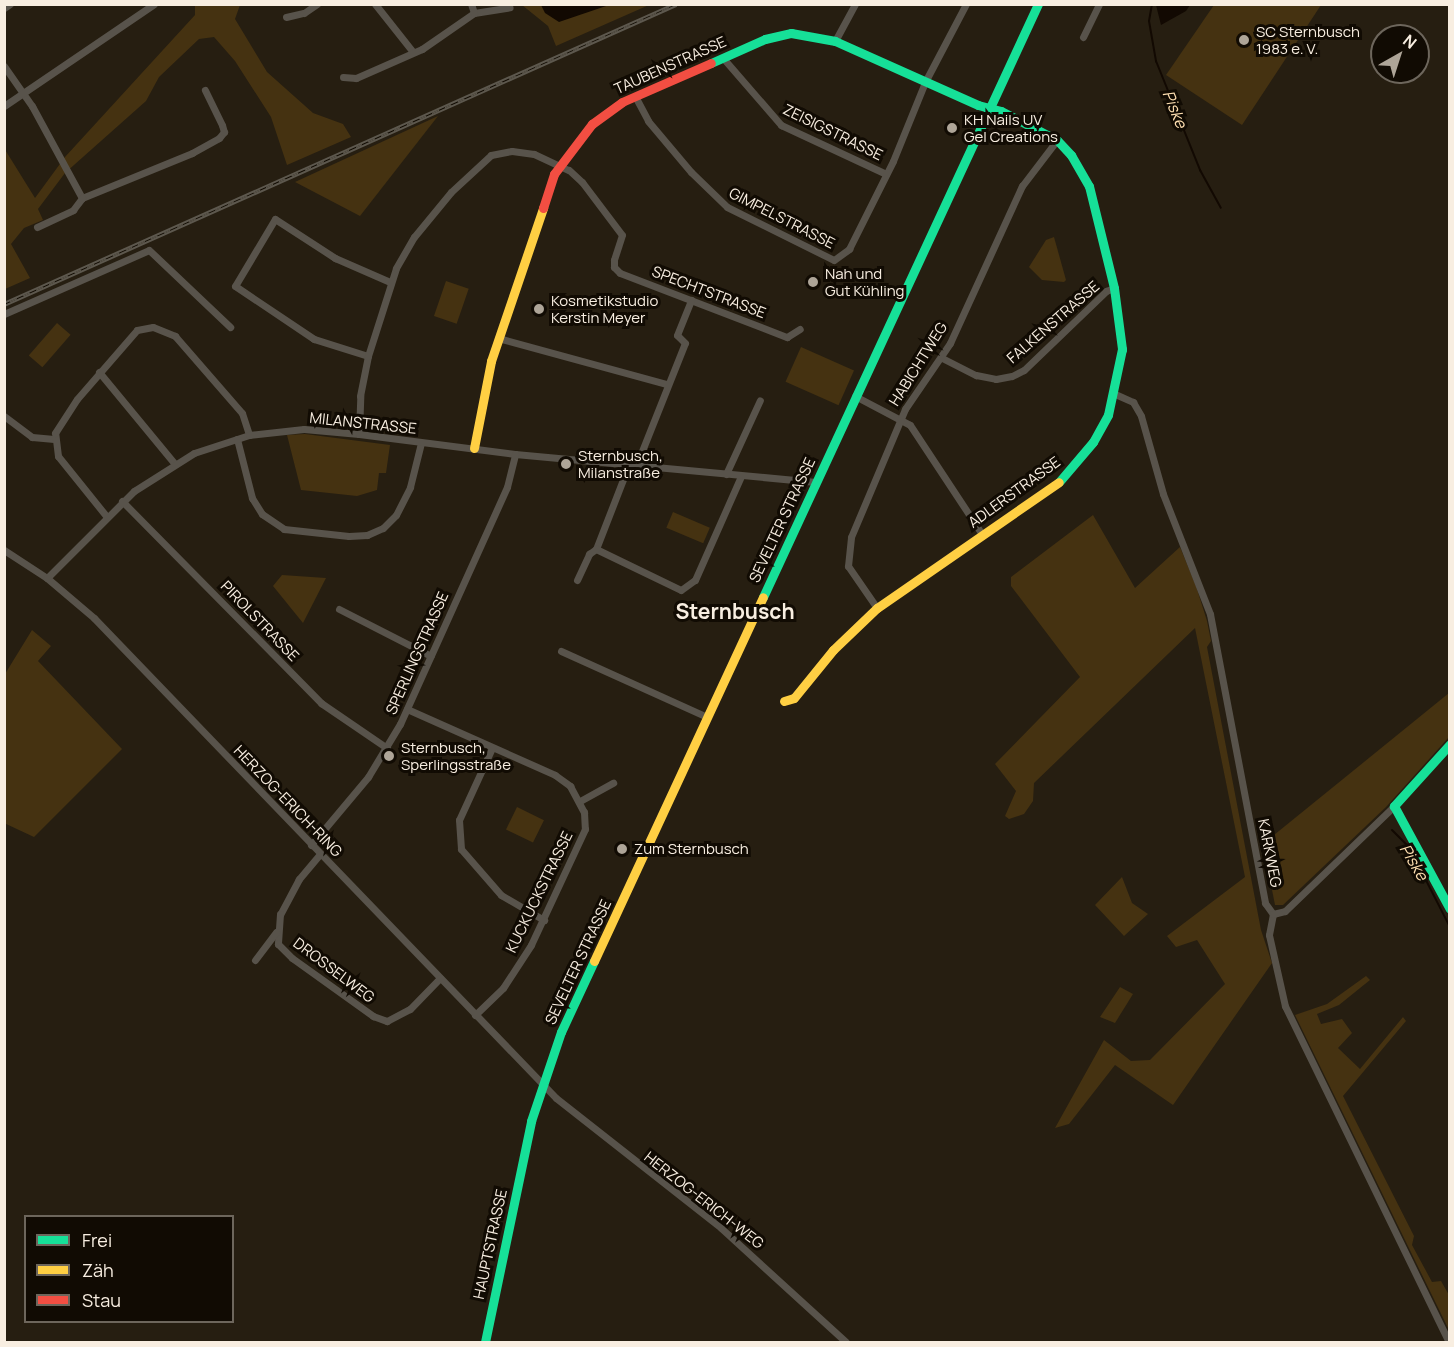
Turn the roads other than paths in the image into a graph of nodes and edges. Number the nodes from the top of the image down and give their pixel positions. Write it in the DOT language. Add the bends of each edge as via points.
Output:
graph roads {
  1 [pos="10,4"];
  2 [pos="154,4"];
  3 [pos="317,4"];
  4 [pos="375,4"];
  5 [pos="471,4"];
  6 [pos="855,4"];
  7 [pos="966,4"];
  8 [pos="1038,4"];
  9 [pos="1099,4"];
  10 [pos="510,7"];
  11 [pos="4,8"];
  12 [pos="474,13"];
  13 [pos="286,17"];
  14 [pos="1083,37"];
  15 [pos="835,41"];
  16 [pos="413,52"];
  17 [pos="723,58"];
  18 [pos="4,66"];
  19 [pos="343,77"];
  20 [pos="925,82"];
  21 [pos="205,90"];
  22 [pos="23,94"];
  23 [pos="636,99"];
  24 [pos="4,106"];
  25 [pos="989,108"];
  26 [pos="1057,140"];
  27 [pos="559,165"];
  28 [pos="886,174"];
  29 [pos="82,198"];
  30 [pos="37,227"];
  31 [pos="390,282"];
  32 [pos="1114,288"];
  33 [pos="691,300"];
  34 [pos="4,314"];
  35 [pos="230,327"];
  36 [pos="800,329"];
  37 [pos="498,338"];
  38 [pos="368,356"];
  39 [pos="942,358"];
  40 [pos="99,372"];
  41 [pos="666,384"];
  42 [pos="1115,394"];
  43 [pos="855,396"];
  44 [pos="760,400"];
  45 [pos="4,416"];
  46 [pos="901,418"];
  47 [pos="359,434"];
  48 [pos="249,435"];
  49 [pos="54,439"];
  50 [pos="237,439"];
  51 [pos="422,443"];
  52 [pos="474,448"];
  53 [pos="515,454"];
  54 [pos="174,463"];
  55 [pos="632,465"];
  56 [pos="726,474"];
  57 [pos="741,476"];
  58 [pos="816,482"];
  59 [pos="122,501"];
  60 [pos="107,517"];
  61 [pos="982,534"];
  62 [pos="596,549"];
  63 [pos="4,550"];
  64 [pos="47,578"];
  65 [pos="577,580"];
  66 [pos="877,608"];
  67 [pos="339,609"];
  68 [pos="561,651"];
  69 [pos="431,656"];
  70 [pos="784,701"];
  71 [pos="407,709"];
  72 [pos="707,717"];
  73 [pos="1449,744"];
  74 [pos="387,748"];
  75 [pos="492,748"];
  76 [pos="614,783"];
  77 [pos="580,801"];
  78 [pos="1394,806"];
  79 [pos="311,845"];
  80 [pos="320,854"];
  81 [pos="1449,909"];
  82 [pos="1273,914"];
  83 [pos="544,920"];
  84 [pos="276,932"];
  85 [pos="255,960"];
  86 [pos="440,978"];
  87 [pos="475,1015"];
  88 [pos="541,1083"];
  89 [pos="524,1151"];
  90 [pos="1448,1340"];
  91 [pos="484,1342"];
  92 [pos="846,1342"];
  1 -- 11 [label="street"];
  2 -- 22 [label="street"];
  3 -- 13 [label="street" via="304,13"];
  4 -- 16 [label="street"];
  5 -- 12 [label="street"];
  6 -- 15 [label="street"];
  7 -- 20 [label="street, GIMPELSTRASSE"];
  8 -- 25 [label="street, SEVELTER STRASSE"];
  9 -- 14 [label="street"];
  10 -- 12 [label="street"];
  12 -- 16 [label="street" via="422,50"];
  15 -- 17 [label="street, TAUBENSTRASSE" via="779,34"];
  15 -- 20 [label="street, TAUBENSTRASSE"];
  16 -- 19 [label="street" via="356,78"];
  17 -- 23 [label="street, TAUBENSTRASSE"];
  17 -- 28 [label="street, ZEISIGSTRASSE" via="781,125"];
  18 -- 22 [label="street"];
  20 -- 25 [label="street, TAUBENSTRASSE"];
  20 -- 28 [label="street, GIMPELSTRASSE"];
  21 -- 29 [label="street" via="222,125 224,132 219,138"];
  22 -- 24 [label="street"];
  22 -- 29 [label="street"];
  23 -- 27 [label="street, TAUBENSTRASSE" via="609,110"];
  23 -- 28 [label="street, GIMPELSTRASSE" via="648,121 690,172 727,207 834,260 849,249"];
  25 -- 26 [label="street, ADLERSTRASSE"];
  25 -- 43 [label="street, SEVELTER STRASSE"];
  26 -- 32 [label="street, ADLERSTRASSE" via="1089,186"];
  26 -- 39 [label="street, HABICHTWEG" via="1022,186"];
  27 -- 31 [label="street" via="534,154 512,151 491,155 451,192 414,237"];
  27 -- 33 [label="street, SPECHTSTRASSE" via="582,182 622,235 614,267"];
  27 -- 37 [label="street, TAUBENSTRASSE"];
  29 -- 30 [label="street" via="73,210"];
  31 -- 38 [label="street"];
  31 -- 38 [label="street" via="335,258 275,219 235,286 314,339"];
  32 -- 39 [label="street, FALKENSTRASSE" via="1012,376 996,379 976,375"];
  32 -- 42 [label="street, ADLERSTRASSE" via="1122,349"];
  33 -- 36 [label="street, SPECHTSTRASSE" via="787,337"];
  33 -- 41 [label="street" via="677,335 685,343"];
  34 -- 35 [label="street" via="149,250"];
  37 -- 41 [label="street"];
  37 -- 52 [label="street, TAUBENSTRASSE" via="479,410"];
  38 -- 47 [label="street" via="360,396"];
  39 -- 46 [label="street, HABICHTWEG"];
  40 -- 48 [label="street" via="137,330 153,327 168,331 242,413"];
  40 -- 49 [label="street" via="62,418"];
  40 -- 54 [label="street"];
  41 -- 55 [label="street"];
  42 -- 61 [label="street, ADLERSTRASSE" via="1093,442 1072,469"];
  42 -- 82 [label="street, KARKWEG" via="1133,402 1141,416 1169,513 1210,614 1265,903"];
  43 -- 46 [label="street"];
  43 -- 58 [label="street, SEVELTER STRASSE"];
  44 -- 56 [label="street"];
  45 -- 49 [label="street" via="32,437"];
  46 -- 61 [label="street" via="921,437"];
  46 -- 66 [label="street, HABICHTWEG" via="847,553 853,577"];
  47 -- 48 [label="street, MILANSTRASSE" via="304,429"];
  47 -- 51 [label="street, MILANSTRASSE"];
  48 -- 50 [label="street, MILANSTRASSE"];
  49 -- 60 [label="street" via="64,465"];
  50 -- 51 [label="street" via="252,498 262,514 284,529 349,536 367,535 383,528 396,515 410,487"];
  50 -- 54 [label="street, MILANSTRASSE"];
  51 -- 52 [label="street, MILANSTRASSE"];
  52 -- 53 [label="street, MILANSTRASSE"];
  53 -- 55 [label="street, MILANSTRASSE"];
  53 -- 69 [label="street, SPERLINGSTRASSE" via="507,487"];
  54 -- 59 [label="street, MILANSTRASSE"];
  55 -- 56 [label="street, MILANSTRASSE"];
  55 -- 62 [label="street"];
  56 -- 57 [label="street, MILANSTRASSE"];
  57 -- 58 [label="street, MILANSTRASSE"];
  57 -- 62 [label="street" via="689,586 681,590"];
  58 -- 72 [label="street, SEVELTER STRASSE"];
  59 -- 60 [label="street, MILANSTRASSE"];
  59 -- 74 [label="street, PIROLSTRASSE" via="321,703"];
  60 -- 64 [label="street, MILANSTRASSE"];
  61 -- 66 [label="street, ADLERSTRASSE"];
  62 -- 65 [label="street" via="589,554"];
  63 -- 64 [label="street, HERZOG-ERICH-RING"];
  64 -- 79 [label="street, HERZOG-ERICH-RING" via="94,618"];
  66 -- 70 [label="street, ADLERSTRASSE" via="833,650 794,698"];
  67 -- 69 [label="street"];
  68 -- 72 [label="street"];
  69 -- 71 [label="street, SPERLINGSTRASSE"];
  71 -- 74 [label="street, SPERLINGSTRASSE"];
  71 -- 75 [label="street"];
  72 -- 88 [label="street, SEVELTER STRASSE"];
  73 -- 78 [label="street"];
  74 -- 79 [label="street, SPERLINGSTRASSE" via="343,810"];
  75 -- 77 [label="street" via="555,775 570,786"];
  75 -- 83 [label="street" via="459,820 461,849 501,895"];
  76 -- 77 [label="street"];
  77 -- 83 [label="street, KUCKUCKSTRASSE" via="585,829"];
  78 -- 81 [label="street"];
  78 -- 82 [label="street" via="1285,911"];
  79 -- 80 [label="street, HERZOG-ERICH-RING"];
  80 -- 84 [label="street, DROSSELWEG" via="288,896"];
  80 -- 86 [label="street, HERZOG-ERICH-RING"];
  82 -- 90 [label="street, KARKWEG" via="1269,935 1286,1006"];
  83 -- 87 [label="street, KUCKUCKSTRASSE" via="503,988"];
  84 -- 85 [label="street, DROSSELWEG"];
  84 -- 86 [label="street, DROSSELWEG" via="278,944 292,958 372,1016 387,1021 410,1009"];
  86 -- 87 [label="street, HERZOG-ERICH-RING"];
  87 -- 88 [label="street, HERZOG-ERICH-RING"];
  88 -- 89 [label="street, SEVELTER STRASSE"];
  88 -- 92 [label="street, HERZOG-ERICH-WEG" via="721,1228"];
  89 -- 91 [label="street, HAUPTSTRASSE"];
}
